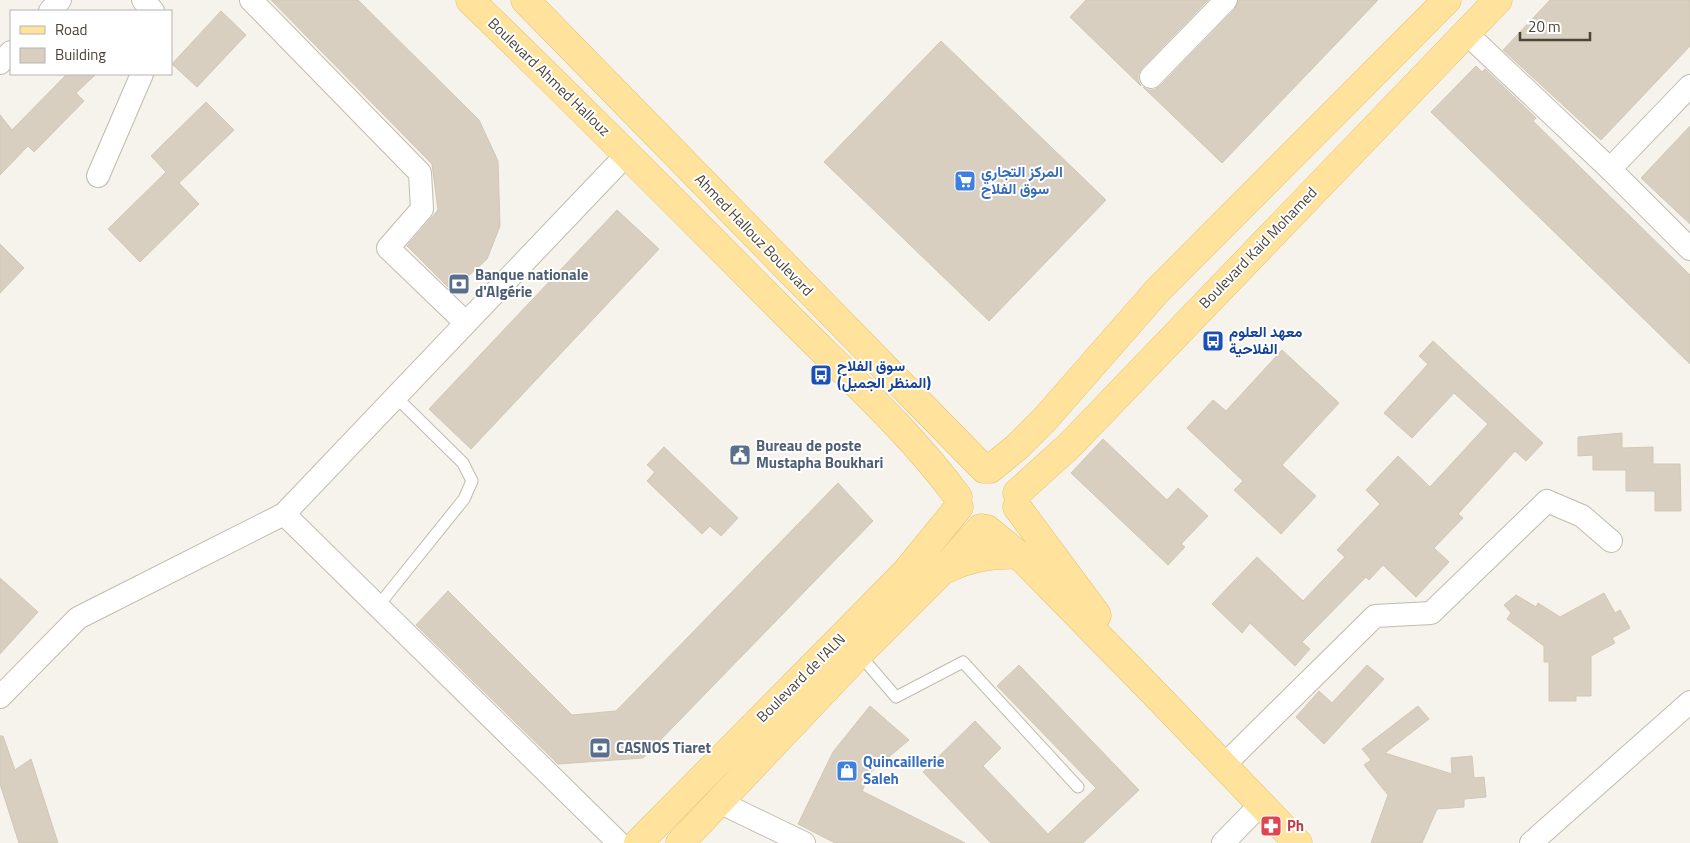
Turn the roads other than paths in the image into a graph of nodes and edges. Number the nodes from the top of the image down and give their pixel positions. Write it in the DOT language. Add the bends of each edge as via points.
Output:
graph roads {
  1 [pos="60,0"];
  2 [pos="143,0"];
  3 [pos="251,0"];
  4 [pos="525,0"];
  5 [pos="1226,0"];
  6 [pos="1447,0"];
  7 [pos="1498,0"];
  8 [pos="478,3"];
  9 [pos="51,10"];
  10 [pos="152,10"];
  11 [pos="1465,32"];
  12 [pos="10,53"];
  13 [pos="0,64"];
  14 [pos="142,75"];
  15 [pos="1151,77"];
  16 [pos="1690,86"];
  17 [pos="627,154"];
  18 [pos="1610,169"];
  19 [pos="98,176"];
  20 [pos="1690,249"];
  21 [pos="466,324"];
  22 [pos="396,397"];
  23 [pos="987,469"];
  24 [pos="1017,500"];
  25 [pos="958,502"];
  26 [pos="284,514"];
  27 [pos="984,528"];
  28 [pos="1611,541"];
  29 [pos="1019,555"];
  30 [pos="941,572"];
  31 [pos="378,606"];
  32 [pos="859,654"];
  33 [pos="1158,696"];
  34 [pos="0,697"];
  35 [pos="1690,702"];
  36 [pos="1224,765"];
  37 [pos="1078,786"];
  38 [pos="719,802"];
  39 [pos="1261,804"];
  40 [pos="619,843"];
  41 [pos="638,843"];
  42 [pos="680,843"];
  43 [pos="804,843"];
  44 [pos="1223,843"];
  45 [pos="1298,843"];
  46 [pos="1531,843"];
  1 -- 9 [label="street"];
  2 -- 10 [label="street"];
  3 -- 21 [label="street" via="420,173 422,209 388,248"];
  4 -- 23 [label="main road, Ahmed Hallouz Boulevard"];
  5 -- 15 [label="street"];
  6 -- 23 [label="main road" via="1158,290 1017,447"];
  7 -- 11 [label="main road, Boulevard Kaid Mohamed"];
  8 -- 17 [label="main road, Boulevard Ahmed Hallouz"];
  11 -- 18 [label="street"];
  11 -- 24 [label="main road, Boulevard Kaid Mohamed"];
  12 -- 13 [label="street"];
  14 -- 19 [label="street"];
  16 -- 18 [label="street"];
  17 -- 21 [label="street"];
  17 -- 25 [label="main road" via="902,428 933,464"];
  18 -- 20 [label="street"];
  21 -- 22 [label="street"];
  22 -- 26 [label="street"];
  22 -- 31 [label="lane" via="463,464 472,481 464,500"];
  23 -- 24 [label="main road" via="1011,479"];
  23 -- 25 [label="main road" via="976,471 963,481"];
  24 -- 27 [label="main road" via="1010,521 996,529"];
  24 -- 33 [label="main road"];
  25 -- 27 [label="main road" via="967,521"];
  25 -- 41 [label="main road, Boulevard de l'ALN" via="905,573"];
  26 -- 31 [label="street"];
  26 -- 34 [label="street" via="78,618"];
  27 -- 29 [label="main road"];
  27 -- 30 [label="main road, Boulevard de l'ALN"];
  28 -- 36 [label="street" via="1582,516 1547,501 1431,613 1376,616"];
  29 -- 30 [label="main road" via="978,557 959,562"];
  29 -- 33 [label="main road"];
  30 -- 32 [label="main road, Boulevard de l'ALN"];
  31 -- 40 [label="street"];
  32 -- 37 [label="lane" via="896,697 963,662"];
  32 -- 38 [label="main road, Boulevard de l'ALN"];
  33 -- 36 [label="main road"];
  35 -- 46 [label="street"];
  36 -- 39 [label="main road"];
  38 -- 42 [label="main road, Boulevard de l'ALN"];
  38 -- 43 [label="street"];
  39 -- 44 [label="street"];
  39 -- 45 [label="main road"];
}
